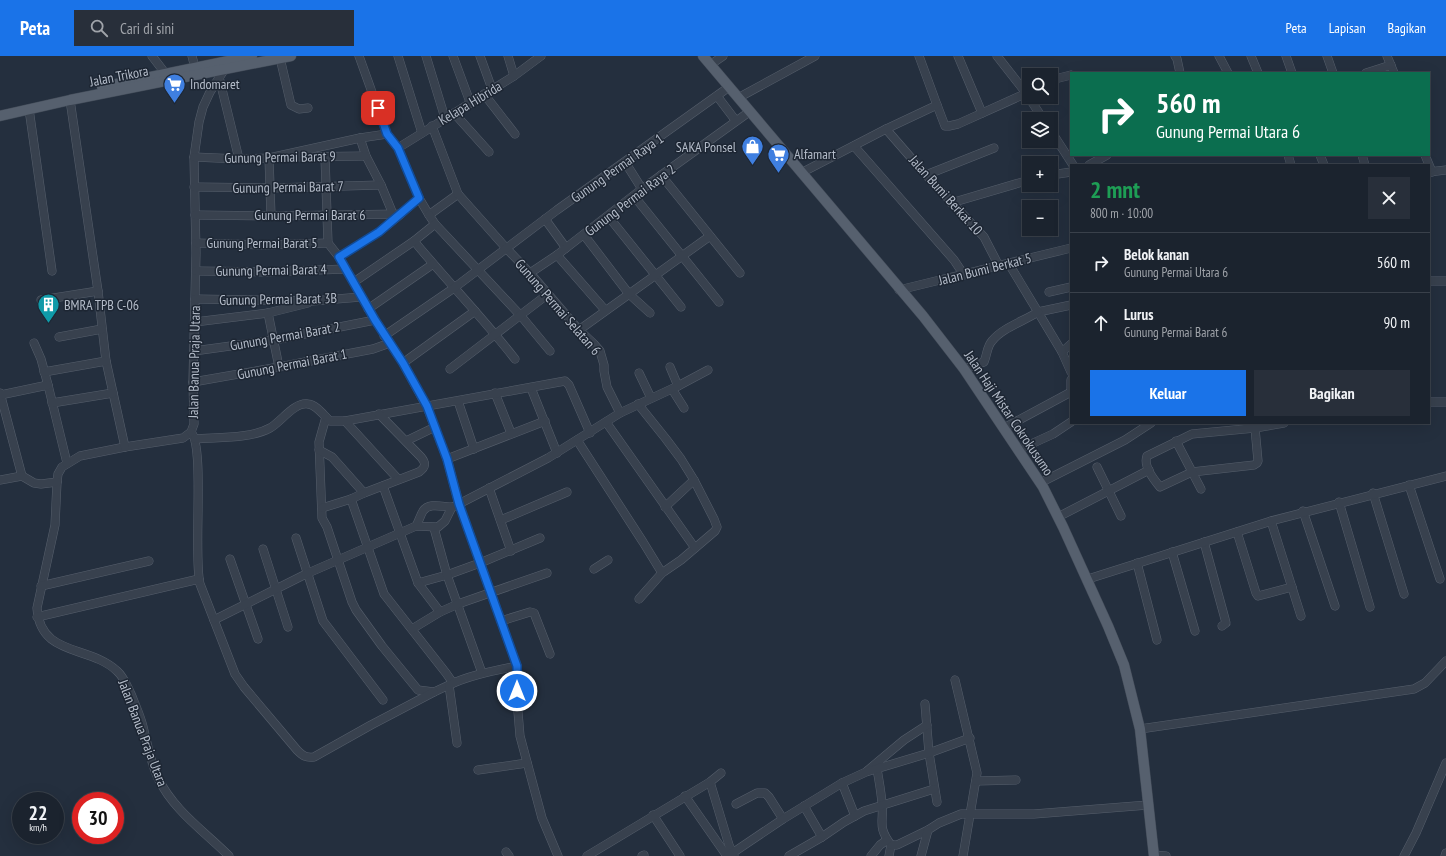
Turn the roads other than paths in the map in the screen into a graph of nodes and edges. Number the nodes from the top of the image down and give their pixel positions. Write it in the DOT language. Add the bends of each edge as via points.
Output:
graph roads {
  1 [pos="152,56"];
  2 [pos="192,56"];
  3 [pos="252,56"];
  4 [pos="359,56"];
  5 [pos="398,56"];
  6 [pos="426,56"];
  7 [pos="452,56"];
  8 [pos="480,56"];
  9 [pos="508,56"];
  10 [pos="703,56"];
  11 [pos="723,56"];
  12 [pos="919,56"];
  13 [pos="958,56"];
  14 [pos="997,56"];
  15 [pos="1175,56"];
  16 [pos="1219,56"];
  17 [pos="1251,56"];
  18 [pos="1286,56"];
  19 [pos="1326,56"];
  20 [pos="1387,56"];
  21 [pos="285,57"];
  22 [pos="538,57"];
  23 [pos="810,57"];
  24 [pos="710,65"];
  25 [pos="195,68"];
  26 [pos="1392,69"];
  27 [pos="1180,72"];
  28 [pos="1227,72"];
  29 [pos="1258,72"];
  30 [pos="1292,72"];
  31 [pos="1333,72"];
  32 [pos="1372,72"];
  33 [pos="221,73"];
  34 [pos="514,76"];
  35 [pos="1070,76"];
  36 [pos="161,77"];
  37 [pos="1058,79"];
  38 [pos="1022,86"];
  39 [pos="729,87"];
  40 [pos="492,89"];
  41 [pos="484,94"];
  42 [pos="717,96"];
  43 [pos="1022,96"];
  44 [pos="738,98"];
  45 [pos="70,100"];
  46 [pos="470,102"];
  47 [pos="936,105"];
  48 [pos="308,108"];
  49 [pos="0,109"];
  50 [pos="29,110"];
  51 [pos="749,112"];
  52 [pos="454,113"];
  53 [pos="982,113"];
  54 [pos="0,116"];
  55 [pos="445,118"];
  56 [pos="736,121"];
  57 [pos="432,126"];
  58 [pos="886,129"];
  59 [pos="422,133"];
  60 [pos="387,134"];
  61 [pos="515,134"];
  62 [pos="360,138"];
  63 [pos="1058,142"];
  64 [pos="854,146"];
  65 [pos="398,148"];
  66 [pos="994,148"];
  67 [pos="489,152"];
  68 [pos="366,156"];
  69 [pos="1105,156"];
  70 [pos="194,157"];
  71 [pos="325,157"];
  72 [pos="269,158"];
  73 [pos="239,159"];
  74 [pos="625,162"];
  75 [pos="1072,164"];
  76 [pos="1091,164"];
  77 [pos="1446,170"];
  78 [pos="1070,172"];
  79 [pos="1431,172"];
  80 [pos="801,173"];
  81 [pos="1058,174"];
  82 [pos="661,175"];
  83 [pos="926,175"];
  84 [pos="1022,182"];
  85 [pos="381,185"];
  86 [pos="194,187"];
  87 [pos="326,187"];
  88 [pos="271,188"];
  89 [pos="642,189"];
  90 [pos="458,194"];
  91 [pos="634,196"];
  92 [pos="419,198"];
  93 [pos="951,203"];
  94 [pos="392,214"];
  95 [pos="401,214"];
  96 [pos="195,215"];
  97 [pos="326,215"];
  98 [pos="429,215"];
  99 [pos="271,216"];
  100 [pos="608,216"];
  101 [pos="545,219"];
  102 [pos="435,224"];
  103 [pos="584,235"];
  104 [pos="710,236"];
  105 [pos="414,241"];
  106 [pos="196,243"];
  107 [pos="328,243"];
  108 [pos="506,248"];
  109 [pos="566,248"];
  110 [pos="1070,248"];
  111 [pos="557,255"];
  112 [pos="682,256"];
  113 [pos="339,257"];
  114 [pos="433,264"];
  115 [pos="1009,264"];
  116 [pos="999,266"];
  117 [pos="346,269"];
  118 [pos="478,269"];
  119 [pos="52,271"];
  120 [pos="196,271"];
  121 [pos="530,273"];
  122 [pos="740,273"];
  123 [pos="964,275"];
  124 [pos="654,276"];
  125 [pos="1430,281"];
  126 [pos="1446,281"];
  127 [pos="354,282"];
  128 [pos="1070,287"];
  129 [pos="454,288"];
  130 [pos="900,290"];
  131 [pos="98,291"];
  132 [pos="1050,292"];
  133 [pos="548,294"];
  134 [pos="629,294"];
  135 [pos="362,296"];
  136 [pos="195,299"];
  137 [pos="41,300"];
  138 [pos="312,301"];
  139 [pos="720,302"];
  140 [pos="1070,305"];
  141 [pos="681,307"];
  142 [pos="368,309"];
  143 [pos="605,310"];
  144 [pos="475,311"];
  145 [pos="1038,312"];
  146 [pos="268,313"];
  147 [pos="650,313"];
  148 [pos="521,316"];
  149 [pos="375,320"];
  150 [pos="194,322"];
  151 [pos="102,329"];
  152 [pos="579,330"];
  153 [pos="496,334"];
  154 [pos="384,336"];
  155 [pos="59,337"];
  156 [pos="274,340"];
  157 [pos="34,343"];
  158 [pos="390,343"];
  159 [pos="1070,345"];
  160 [pos="194,351"];
  161 [pos="550,351"];
  162 [pos="1062,352"];
  163 [pos="515,359"];
  164 [pos="106,362"];
  165 [pos="403,363"];
  166 [pos="670,367"];
  167 [pos="279,368"];
  168 [pos="450,368"];
  169 [pos="964,369"];
  170 [pos="708,370"];
  171 [pos="1070,370"];
  172 [pos="44,372"];
  173 [pos="639,373"];
  174 [pos="193,382"];
  175 [pos="48,385"];
  176 [pos="531,388"];
  177 [pos="675,388"];
  178 [pos="113,393"];
  179 [pos="495,393"];
  180 [pos="1070,393"];
  181 [pos="0,394"];
  182 [pos="651,398"];
  183 [pos="458,401"];
  184 [pos="1430,402"];
  185 [pos="1446,402"];
  186 [pos="52,403"];
  187 [pos="638,404"];
  188 [pos="427,406"];
  189 [pos="684,408"];
  190 [pos="379,414"];
  191 [pos="620,414"];
  192 [pos="326,417"];
  193 [pos="345,421"];
  194 [pos="545,421"];
  195 [pos="606,422"];
  196 [pos="1070,423"];
  197 [pos="1149,424"];
  198 [pos="1278,424"];
  199 [pos="435,427"];
  200 [pos="1004,428"];
  201 [pos="1255,428"];
  202 [pos="512,433"];
  203 [pos="590,433"];
  204 [pos="193,435"];
  205 [pos="577,440"];
  206 [pos="406,441"];
  207 [pos="1176,441"];
  208 [pos="125,446"];
  209 [pos="474,449"];
  210 [pos="319,450"];
  211 [pos="1018,450"];
  212 [pos="557,453"];
  213 [pos="447,459"];
  214 [pos="67,463"];
  215 [pos="1096,467"];
  216 [pos="1149,470"];
  217 [pos="1192,472"];
  218 [pos="22,476"];
  219 [pos="1446,476"];
  220 [pos="398,479"];
  221 [pos="0,480"];
  222 [pos="694,480"];
  223 [pos="57,482"];
  224 [pos="1040,483"];
  225 [pos="1409,485"];
  226 [pos="383,486"];
  227 [pos="489,488"];
  228 [pos="1201,489"];
  229 [pos="1109,491"];
  230 [pos="567,492"];
  231 [pos="364,493"];
  232 [pos="1373,493"];
  233 [pos="351,499"];
  234 [pos="1339,502"];
  235 [pos="455,506"];
  236 [pos="665,507"];
  237 [pos="322,508"];
  238 [pos="1304,511"];
  239 [pos="1121,516"];
  240 [pos="1058,517"];
  241 [pos="500,520"];
  242 [pos="1271,521"];
  243 [pos="416,526"];
  244 [pos="434,528"];
  245 [pos="1237,532"];
  246 [pos="400,533"];
  247 [pos="296,538"];
  248 [pos="540,538"];
  249 [pos="1204,542"];
  250 [pos="368,547"];
  251 [pos="695,548"];
  252 [pos="263,549"];
  253 [pos="511,551"];
  254 [pos="1172,552"];
  255 [pos="230,560"];
  256 [pos="338,560"];
  257 [pos="608,560"];
  258 [pos="149,561"];
  259 [pos="480,563"];
  260 [pos="1138,563"];
  261 [pos="594,569"];
  262 [pos="547,573"];
  263 [pos="662,573"];
  264 [pos="306,574"];
  265 [pos="448,575"];
  266 [pos="199,579"];
  267 [pos="1088,579"];
  268 [pos="1440,579"];
  269 [pos="418,583"];
  270 [pos="41,586"];
  271 [pos="1292,587"];
  272 [pos="276,589"];
  273 [pos="491,593"];
  274 [pos="1404,594"];
  275 [pos="639,599"];
  276 [pos="246,604"];
  277 [pos="458,604"];
  278 [pos="1335,606"];
  279 [pos="1370,607"];
  280 [pos="440,612"];
  281 [pos="1301,616"];
  282 [pos="37,617"];
  283 [pos="214,620"];
  284 [pos="501,621"];
  285 [pos="1222,626"];
  286 [pos="288,627"];
  287 [pos="412,629"];
  288 [pos="1195,631"];
  289 [pos="258,639"];
  290 [pos="1157,640"];
  291 [pos="550,654"];
  292 [pos="1446,661"];
  293 [pos="517,666"];
  294 [pos="482,673"];
  295 [pos="955,680"];
  296 [pos="451,684"];
  297 [pos="434,692"];
  298 [pos="383,700"];
  299 [pos="925,704"];
  300 [pos="927,725"];
  301 [pos="1140,729"];
  302 [pos="970,738"];
  303 [pos="457,743"];
  304 [pos="929,753"];
  305 [pos="527,763"];
  306 [pos="1446,763"];
  307 [pos="877,769"];
  308 [pos="478,770"];
  309 [pos="866,772"];
  310 [pos="721,773"];
  311 [pos="1444,775"];
  312 [pos="1016,780"];
  313 [pos="976,781"];
  314 [pos="710,782"];
  315 [pos="842,783"];
  316 [pos="934,790"];
  317 [pos="685,796"];
  318 [pos="937,802"];
  319 [pos="736,804"];
  320 [pos="1148,804"];
  321 [pos="882,805"];
  322 [pos="804,806"];
  323 [pos="969,814"];
  324 [pos="653,815"];
  325 [pos="854,816"];
  326 [pos="783,819"];
  327 [pos="928,830"];
  328 [pos="822,837"];
  329 [pos="889,843"];
  330 [pos="1446,853"];
  331 [pos="731,855"];
  332 [pos="1154,855"];
  333 [pos="229,856"];
  334 [pos="558,856"];
  335 [pos="587,856"];
  336 [pos="680,856"];
  337 [pos="789,856"];
  338 [pos="871,856"];
  339 [pos="889,856"];
  340 [pos="921,856"];
  341 [pos="963,856"];
  342 [pos="1166,856"];
  343 [pos="1404,856"];
  344 [pos="1445,856"];
  1 -- 36 [label="street"];
  2 -- 25 [label="street"];
  3 -- 25 [label="main road, Jalan Trikora"];
  4 -- 60 [label="street"];
  5 -- 59 [label="street"];
  6 -- 55 [label="street"];
  7 -- 46 [label="street"];
  8 -- 40 [label="street"];
  9 -- 34 [label="street"];
  10 -- 24 [label="main road, Jalan Haji Mistar Cokrokusumo"];
  11 -- 24 [label="street"];
  12 -- 47 [label="street"];
  13 -- 53 [label="street"];
  14 -- 38 [label="street"];
  15 -- 27 [label="street"];
  16 -- 28 [label="street"];
  17 -- 29 [label="street"];
  18 -- 30 [label="street"];
  19 -- 31 [label="street"];
  20 -- 26 [label="street"];
  21 -- 33 [label="main road, Jalan Trikora"];
  21 -- 48 [label="street" via="291,105 299,109"];
  22 -- 34 [label="street, Kelapa Hibrida"];
  23 -- 44 [label="street"];
  24 -- 39 [label="main road, Jalan Haji Mistar Cokrokusumo"];
  25 -- 36 [label="main road, Jalan Trikora"];
  26 -- 32 [label="street"];
  33 -- 36 [label="main road, Jalan Trikora"];
  33 -- 70 [label="street, Jalan Banua Praja Utara" via="203,107"];
  33 -- 73 [label="street"];
  34 -- 40 [label="street, Kelapa Hibrida"];
  35 -- 37 [label="street"];
  36 -- 45 [label="main road, Jalan Trikora"];
  36 -- 49 [label="main road, Jalan Trikora"];
  39 -- 42 [label="street, Gunung Permai Raya 1"];
  39 -- 44 [label="main road, Jalan Haji Mistar Cokrokusumo"];
  40 -- 41 [label="street, Kelapa Hibrida"];
  41 -- 46 [label="street, Kelapa Hibrida"];
  41 -- 61 [label="street"];
  42 -- 56 [label="street"];
  42 -- 74 [label="street, Gunung Permai Raya 1"];
  43 -- 53 [label="street"];
  44 -- 51 [label="main road, Jalan Haji Mistar Cokrokusumo"];
  45 -- 50 [label="main road, Jalan Trikora"];
  45 -- 131 [label="street"];
  46 -- 52 [label="street, Kelapa Hibrida"];
  47 -- 53 [label="street" via="945,126"];
  47 -- 58 [label="street"];
  50 -- 54 [label="main road, Jalan Trikora"];
  50 -- 119 [label="street"];
  51 -- 56 [label="street, Gunung Permai Raya 2"];
  51 -- 80 [label="main road, Jalan Haji Mistar Cokrokusumo"];
  52 -- 55 [label="street, Kelapa Hibrida"];
  52 -- 67 [label="street"];
  55 -- 57 [label="street, Kelapa Hibrida"];
  56 -- 82 [label="street, Gunung Permai Raya 2"];
  57 -- 59 [label="street, Kelapa Hibrida"];
  57 -- 90 [label="street"];
  58 -- 64 [label="street"];
  58 -- 83 [label="street, Jalan Bumi Berkat 10"];
  59 -- 65 [label="street, Kelapa Hibrida"];
  60 -- 62 [label="street"];
  60 -- 65 [label="street"];
  62 -- 68 [label="street"];
  62 -- 72 [label="street"];
  63 -- 75 [label="street"];
  64 -- 80 [label="street"];
  64 -- 123 [label="street" via="954,260"];
  65 -- 92 [label="street"];
  66 -- 83 [label="street"];
  68 -- 71 [label="street, Gunung Permai Barat 9"];
  68 -- 85 [label="street"];
  69 -- 76 [label="street"];
  70 -- 73 [label="street, Gunung Permai Barat 9"];
  70 -- 86 [label="street, Jalan Banua Praja Utara"];
  71 -- 72 [label="street, Gunung Permai Barat 9"];
  71 -- 87 [label="street"];
  72 -- 73 [label="street, Gunung Permai Barat 9"];
  72 -- 88 [label="street"];
  74 -- 89 [label="street"];
  74 -- 101 [label="street, Gunung Permai Raya 1"];
  77 -- 79 [label="street"];
  78 -- 81 [label="street"];
  80 -- 130 [label="main road, Jalan Haji Mistar Cokrokusumo"];
  82 -- 89 [label="street, Gunung Permai Raya 2"];
  82 -- 104 [label="street"];
  83 -- 93 [label="street, Jalan Bumi Berkat 10"];
  84 -- 93 [label="street"];
  85 -- 87 [label="street, Gunung Permai Barat 7"];
  85 -- 94 [label="street"];
  86 -- 88 [label="street, Gunung Permai Barat 7"];
  86 -- 96 [label="street, Jalan Banua Praja Utara"];
  87 -- 88 [label="street, Gunung Permai Barat 7"];
  87 -- 97 [label="street"];
  88 -- 99 [label="street"];
  89 -- 91 [label="street, Gunung Permai Raya 2"];
  90 -- 98 [label="street"];
  90 -- 108 [label="street, Gunung Permai Selatan 6"];
  91 -- 100 [label="street, Gunung Permai Raya 2"];
  91 -- 112 [label="street"];
  92 -- 95 [label="street"];
  92 -- 98 [label="street"];
  93 -- 116 [label="street, Jalan Bumi Berkat 10" via="984,237"];
  94 -- 95 [label="street, Gunung Permai Barat 6"];
  94 -- 97 [label="street, Gunung Permai Barat 6"];
  95 -- 113 [label="street" via="379,232"];
  96 -- 99 [label="street, Gunung Permai Barat 6"];
  96 -- 106 [label="street, Jalan Banua Praja Utara"];
  97 -- 99 [label="street, Gunung Permai Barat 6"];
  97 -- 107 [label="street"];
  98 -- 102 [label="street"];
  100 -- 103 [label="street, Gunung Permai Raya 2"];
  100 -- 124 [label="street"];
  101 -- 108 [label="street, Gunung Permai Raya 1"];
  101 -- 109 [label="street"];
  102 -- 105 [label="street"];
  102 -- 118 [label="street"];
  103 -- 109 [label="street, Gunung Permai Raya 2"];
  103 -- 134 [label="street"];
  104 -- 112 [label="street"];
  104 -- 122 [label="street"];
  105 -- 114 [label="street"];
  105 -- 127 [label="street"];
  106 -- 107 [label="street, Gunung Permai Barat 5"];
  106 -- 120 [label="street, Jalan Banua Praja Utara"];
  107 -- 113 [label="street"];
  108 -- 118 [label="street, Gunung Permai Raya 1"];
  108 -- 121 [label="street, Gunung Permai Selatan 6"];
  109 -- 111 [label="street, Gunung Permai Raya 2"];
  110 -- 115 [label="street, Jalan Bumi Berkat 5"];
  111 -- 121 [label="street, Gunung Permai Raya 2"];
  111 -- 143 [label="street"];
  112 -- 124 [label="street"];
  112 -- 139 [label="street"];
  113 -- 117 [label="street"];
  114 -- 129 [label="street"];
  114 -- 142 [label="street"];
  115 -- 116 [label="street, Jalan Bumi Berkat 5"];
  115 -- 145 [label="street"];
  116 -- 123 [label="street, Jalan Bumi Berkat 5"];
  117 -- 120 [label="street, Gunung Permai Barat 4"];
  117 -- 127 [label="street"];
  118 -- 129 [label="street, Gunung Permai Raya 1"];
  118 -- 148 [label="street"];
  120 -- 136 [label="street, Jalan Banua Praja Utara"];
  121 -- 133 [label="street, Gunung Permai Selatan 6"];
  123 -- 130 [label="street, Jalan Bumi Berkat 5"];
  124 -- 134 [label="street"];
  124 -- 141 [label="street"];
  125 -- 126 [label="street"];
  127 -- 135 [label="street"];
  128 -- 132 [label="street"];
  129 -- 144 [label="street"];
  129 -- 154 [label="street, Gunung Permai Raya 1"];
  130 -- 169 [label="main road, Jalan Haji Mistar Cokrokusumo"];
  131 -- 137 [label="street"];
  131 -- 151 [label="street"];
  133 -- 148 [label="street"];
  133 -- 152 [label="street, Gunung Permai Selatan 6"];
  134 -- 143 [label="street"];
  134 -- 147 [label="street"];
  135 -- 138 [label="street, Gunung Permai Barat 3B"];
  135 -- 142 [label="street"];
  136 -- 138 [label="street, Gunung Permai Barat 3B"];
  136 -- 150 [label="street, Jalan Banua Praja Utara"];
  138 -- 146 [label="street"];
  140 -- 145 [label="street"];
  142 -- 149 [label="street"];
  143 -- 152 [label="street"];
  144 -- 153 [label="street"];
  144 -- 165 [label="street"];
  145 -- 162 [label="street"];
  145 -- 169 [label="street" via="992,340 984,362"];
  146 -- 150 [label="street"];
  146 -- 156 [label="street"];
  148 -- 153 [label="street"];
  148 -- 161 [label="street"];
  149 -- 154 [label="street"];
  149 -- 156 [label="street, Gunung Permai Barat 2"];
  150 -- 160 [label="street, Jalan Banua Praja Utara"];
  151 -- 155 [label="street"];
  151 -- 164 [label="street"];
  152 -- 191 [label="street, Gunung Permai Selatan 6" via="600,351 607,387"];
  153 -- 163 [label="street"];
  153 -- 168 [label="street"];
  154 -- 158 [label="street"];
  156 -- 160 [label="street, Gunung Permai Barat 2"];
  156 -- 167 [label="street"];
  157 -- 172 [label="street"];
  158 -- 165 [label="street"];
  158 -- 167 [label="street, Gunung Permai Barat 1" via="373,349"];
  159 -- 162 [label="street"];
  160 -- 174 [label="street, Jalan Banua Praja Utara"];
  162 -- 171 [label="street"];
  164 -- 172 [label="street"];
  164 -- 178 [label="street"];
  165 -- 188 [label="street"];
  166 -- 177 [label="street"];
  167 -- 174 [label="street, Gunung Permai Barat 1"];
  169 -- 200 [label="main road, Jalan Haji Mistar Cokrokusumo"];
  170 -- 177 [label="street"];
  172 -- 175 [label="street"];
  173 -- 182 [label="street"];
  174 -- 204 [label="street, Jalan Banua Praja Utara"];
  175 -- 181 [label="street"];
  175 -- 186 [label="street"];
  176 -- 179 [label="street"];
  176 -- 194 [label="street"];
  176 -- 203 [label="street" via="567,382"];
  177 -- 182 [label="street"];
  177 -- 189 [label="street"];
  178 -- 186 [label="street"];
  178 -- 208 [label="street"];
  179 -- 183 [label="street"];
  179 -- 202 [label="street"];
  180 -- 200 [label="street"];
  181 -- 218 [label="street"];
  182 -- 187 [label="street"];
  183 -- 188 [label="street"];
  183 -- 209 [label="street"];
  184 -- 185 [label="street"];
  186 -- 214 [label="street"];
  187 -- 191 [label="street"];
  187 -- 222 [label="street"];
  188 -- 190 [label="street"];
  188 -- 199 [label="street"];
  190 -- 193 [label="street"];
  190 -- 206 [label="street"];
  191 -- 195 [label="street"];
  192 -- 193 [label="street" via="330,421"];
  192 -- 204 [label="street" via="313,406 303,404 259,433"];
  192 -- 210 [label="street"];
  193 -- 220 [label="street"];
  194 -- 202 [label="street"];
  194 -- 212 [label="street"];
  195 -- 203 [label="street"];
  195 -- 236 [label="street"];
  196 -- 211 [label="street" via="1053,434"];
  197 -- 224 [label="street" via="1125,440"];
  198 -- 201 [label="street"];
  199 -- 206 [label="street"];
  199 -- 213 [label="street"];
  200 -- 211 [label="main road, Jalan Haji Mistar Cokrokusumo"];
  201 -- 207 [label="street" via="1192,434"];
  201 -- 217 [label="street" via="1257,463"];
  202 -- 209 [label="street"];
  203 -- 205 [label="street"];
  204 -- 208 [label="street, Jalan Banua Praja Utara"];
  204 -- 266 [label="street" via="198,463"];
  205 -- 212 [label="street"];
  205 -- 263 [label="street"];
  206 -- 220 [label="street" via="426,466 420,472"];
  207 -- 216 [label="street" via="1147,456"];
  207 -- 217 [label="street"];
  208 -- 214 [label="street, Jalan Banua Praja Utara" via="80,456"];
  209 -- 213 [label="street"];
  210 -- 231 [label="street" via="332,457"];
  210 -- 237 [label="street"];
  211 -- 224 [label="main road, Jalan Haji Mistar Cokrokusumo"];
  212 -- 227 [label="street"];
  213 -- 235 [label="street"];
  214 -- 223 [label="street" via="58,474"];
  215 -- 229 [label="street"];
  216 -- 217 [label="street" via="1160,488"];
  216 -- 229 [label="street"];
  217 -- 228 [label="street"];
  218 -- 221 [label="street"];
  218 -- 223 [label="street" via="34,483"];
  219 -- 225 [label="street"];
  220 -- 226 [label="street"];
  222 -- 236 [label="street"];
  222 -- 251 [label="street" via="717,528"];
  223 -- 270 [label="street" via="55,526"];
  224 -- 240 [label="main road, Jalan Haji Mistar Cokrokusumo"];
  225 -- 232 [label="street"];
  225 -- 268 [label="street"];
  226 -- 231 [label="street"];
  226 -- 246 [label="street"];
  227 -- 235 [label="street"];
  227 -- 241 [label="street"];
  229 -- 239 [label="street"];
  229 -- 240 [label="street"];
  230 -- 241 [label="street"];
  231 -- 233 [label="street"];
  232 -- 234 [label="street"];
  232 -- 274 [label="street"];
  233 -- 237 [label="street"];
  233 -- 250 [label="street"];
  234 -- 238 [label="street"];
  234 -- 279 [label="street"];
  235 -- 243 [label="street" via="427,508"];
  235 -- 244 [label="street" via="445,522"];
  235 -- 259 [label="street"];
  236 -- 251 [label="street"];
  237 -- 256 [label="street" via="322,518"];
  238 -- 242 [label="street"];
  238 -- 278 [label="street"];
  240 -- 267 [label="main road, Jalan Haji Mistar Cokrokusumo"];
  241 -- 253 [label="street"];
  242 -- 245 [label="street"];
  242 -- 271 [label="street"];
  243 -- 244 [label="street"];
  243 -- 246 [label="street"];
  244 -- 265 [label="street"];
  245 -- 249 [label="street"];
  245 -- 271 [label="street" via="1258,596"];
  246 -- 250 [label="street"];
  246 -- 269 [label="street"];
  247 -- 264 [label="street"];
  248 -- 253 [label="street"];
  249 -- 254 [label="street"];
  249 -- 285 [label="street" via="1226,623"];
  250 -- 256 [label="street"];
  250 -- 287 [label="street" via="384,594"];
  251 -- 263 [label="street"];
  252 -- 272 [label="street"];
  253 -- 259 [label="street"];
  254 -- 260 [label="street"];
  254 -- 288 [label="street"];
  255 -- 276 [label="street"];
  256 -- 264 [label="street"];
  256 -- 297 [label="street" via="356,610 382,646 418,690"];
  257 -- 261 [label="street"];
  258 -- 270 [label="street"];
  259 -- 265 [label="street"];
  259 -- 273 [label="street"];
  260 -- 267 [label="street"];
  260 -- 290 [label="street"];
  262 -- 273 [label="street"];
  263 -- 275 [label="street"];
  264 -- 272 [label="street"];
  264 -- 298 [label="street" via="323,621"];
  265 -- 269 [label="street"];
  265 -- 277 [label="street"];
  266 -- 282 [label="street"];
  266 -- 283 [label="street"];
  267 -- 301 [label="main road, Jalan Haji Mistar Cokrokusumo" via="1124,665"];
  269 -- 280 [label="street"];
  270 -- 282 [label="street"];
  271 -- 281 [label="street"];
  272 -- 276 [label="street"];
  272 -- 286 [label="street"];
  273 -- 277 [label="street"];
  273 -- 284 [label="street"];
  276 -- 283 [label="street"];
  276 -- 289 [label="street"];
  277 -- 280 [label="street"];
  277 -- 294 [label="street"];
  280 -- 287 [label="street"];
  282 -- 333 [label="street, Jalan Banua Praja Utara" via="51,640 104,662 122,676 141,721 157,777 167,795 181,812"];
  283 -- 297 [label="street" via="238,679 297,750 308,758"];
  284 -- 291 [label="street" via="534,613"];
  284 -- 293 [label="street"];
  287 -- 296 [label="street"];
  292 -- 301 [label="street" via="1425,683 1414,689"];
  293 -- 294 [label="street"];
  293 -- 305 [label="street" via="520,736"];
  294 -- 296 [label="street"];
  295 -- 302 [label="street"];
  296 -- 297 [label="street"];
  296 -- 303 [label="street"];
  299 -- 300 [label="street"];
  300 -- 304 [label="street"];
  300 -- 309 [label="street" via="899,744"];
  301 -- 320 [label="main road, Jalan Haji Mistar Cokrokusumo"];
  302 -- 304 [label="street"];
  302 -- 313 [label="street" via="977,769"];
  304 -- 307 [label="street"];
  304 -- 316 [label="street"];
  305 -- 308 [label="street"];
  305 -- 334 [label="street" via="542,818"];
  306 -- 311 [label="street"];
  307 -- 309 [label="street"];
  307 -- 321 [label="street"];
  309 -- 315 [label="street"];
  310 -- 314 [label="street"];
  311 -- 343 [label="street"];
  312 -- 313 [label="street"];
  313 -- 323 [label="street"];
  314 -- 317 [label="street"];
  314 -- 331 [label="street"];
  315 -- 322 [label="street"];
  315 -- 325 [label="street"];
  316 -- 318 [label="street"];
  316 -- 321 [label="street"];
  317 -- 324 [label="street"];
  317 -- 331 [label="street"];
  319 -- 326 [label="street" via="757,793 765,792"];
  320 -- 323 [label="street" via="1034,814"];
  320 -- 332 [label="main road, Jalan Haji Mistar Cokrokusumo"];
  321 -- 325 [label="street"];
  321 -- 329 [label="street" via="881,826"];
  322 -- 326 [label="street"];
  322 -- 328 [label="street"];
  323 -- 327 [label="street" via="947,819"];
  323 -- 341 [label="street"];
  324 -- 335 [label="street"];
  324 -- 336 [label="street"];
  325 -- 328 [label="street"];
  326 -- 331 [label="street"];
  327 -- 329 [label="street" via="897,845"];
  327 -- 340 [label="street"];
  328 -- 337 [label="street"];
  329 -- 338 [label="street" via="880,845"];
  329 -- 339 [label="street"];
  330 -- 344 [label="street"];
  332 -- 342 [label="street"];
}
